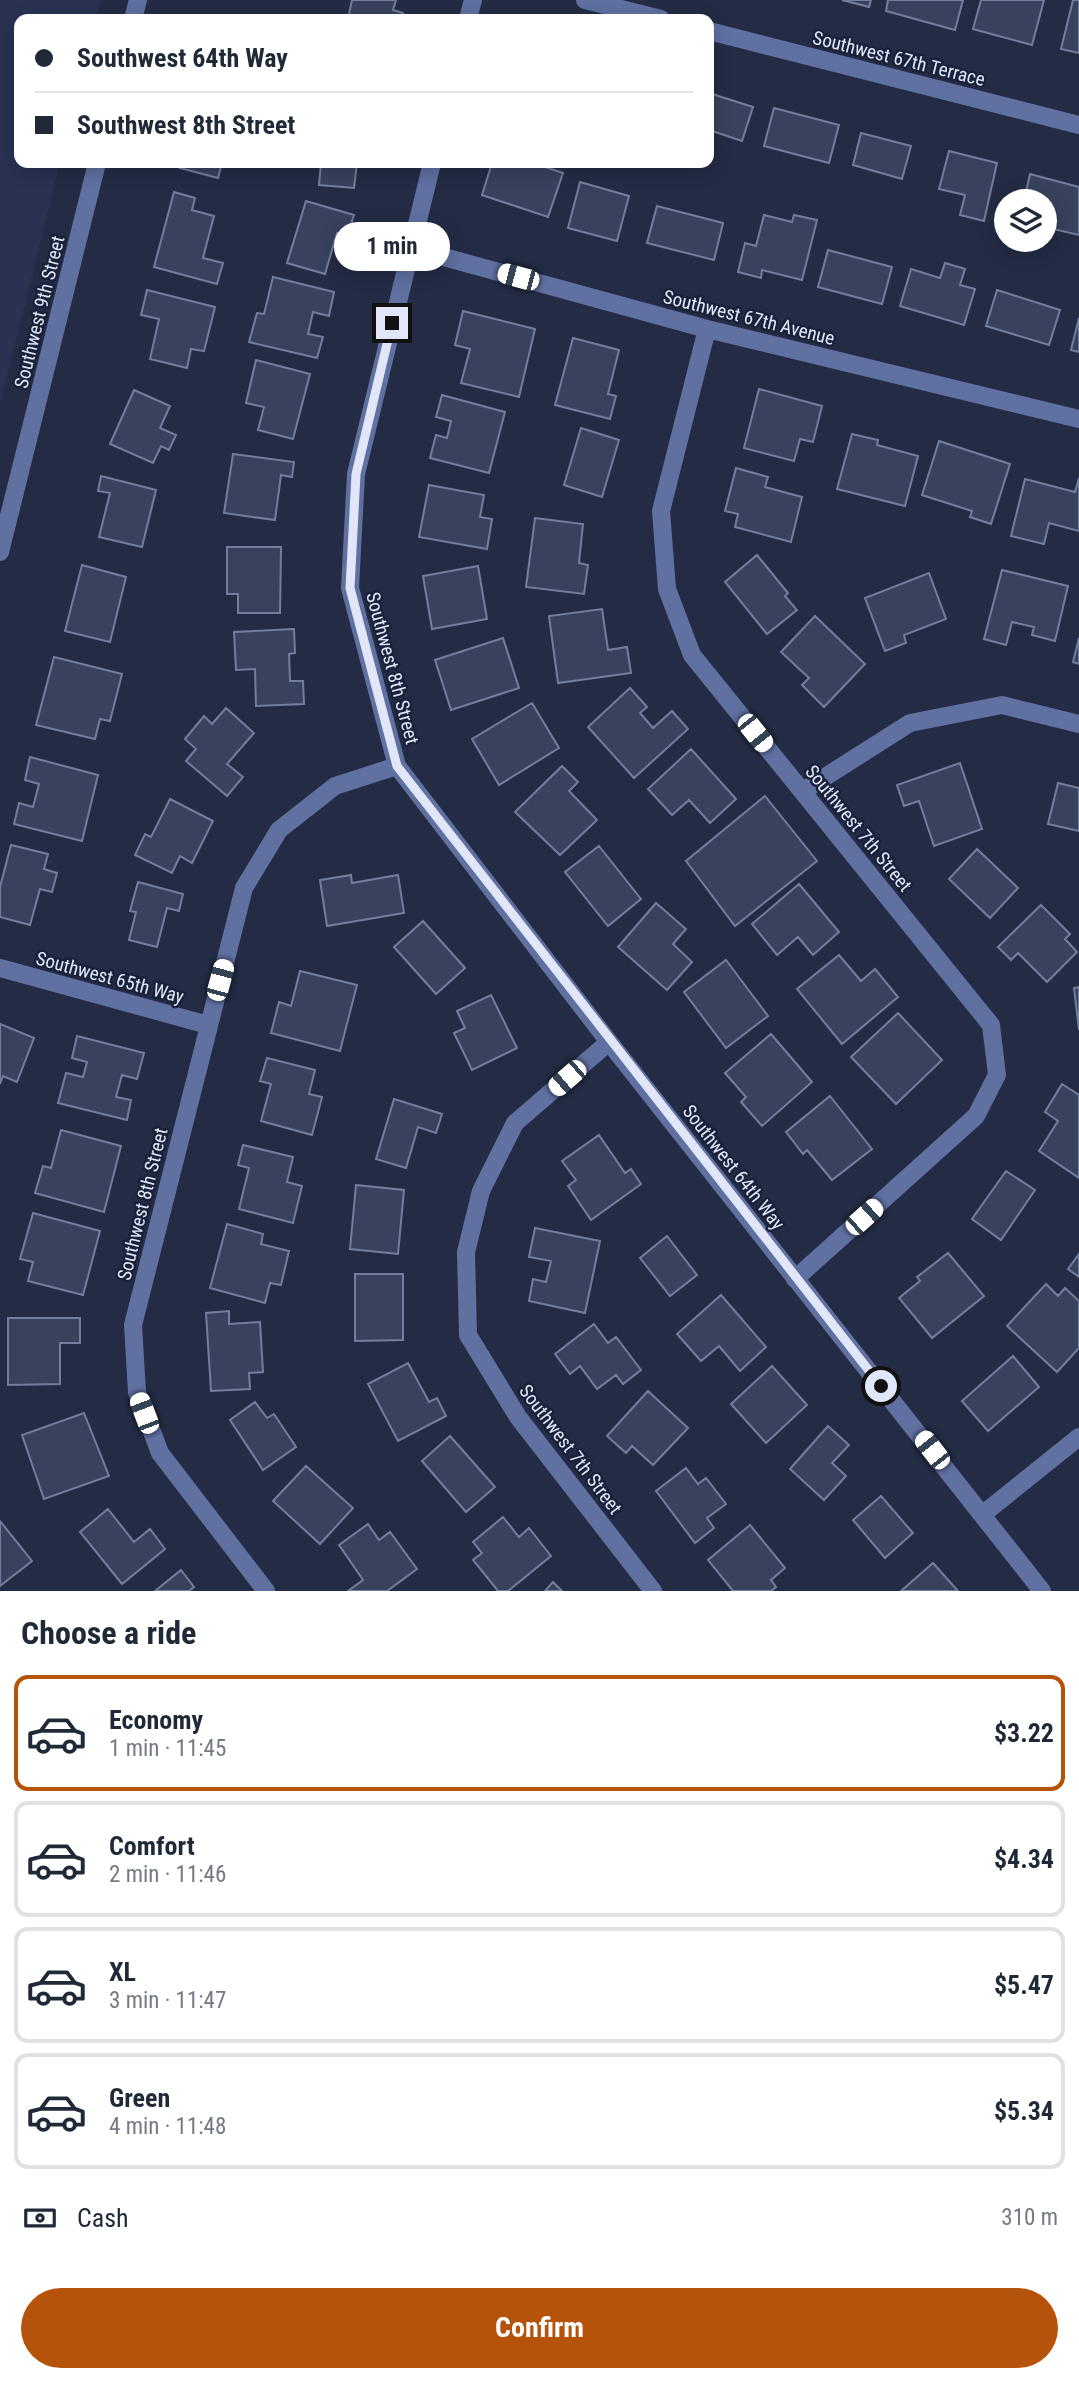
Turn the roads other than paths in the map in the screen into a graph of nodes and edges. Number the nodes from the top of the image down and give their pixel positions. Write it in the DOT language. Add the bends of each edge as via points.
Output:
graph roads {
  1 [pos="584,0"];
  2 [pos="641,14"];
  3 [pos="714,32"];
  4 [pos="1079,125"];
  5 [pos="96,168"];
  6 [pos="431,168"];
  7 [pos="411,248"];
  8 [pos="707,329"];
  9 [pos="1079,419"];
  10 [pos="0,552"];
  11 [pos="1079,724"];
  12 [pos="397,766"];
  13 [pos="803,792"];
  14 [pos="0,968"];
  15 [pos="208,1025"];
  16 [pos="609,1042"];
  17 [pos="796,1279"];
  18 [pos="1079,1437"];
  19 [pos="983,1514"];
  20 [pos="266,1591"];
  21 [pos="653,1591"];
  22 [pos="1042,1591"];
  1 -- 2 [label="street"];
  3 -- 4 [label="street, Southwest 67th Terrace"];
  5 -- 10 [label="street, Southwest 9th Street"];
  6 -- 7 [label="street, Southwest 8th Street"];
  7 -- 8 [label="street, Southwest 67th Avenue"];
  7 -- 12 [label="street, Southwest 8th Street" via="356,474 350,588"];
  8 -- 9 [label="street, Southwest 67th Avenue"];
  8 -- 13 [label="street, Southwest 7th Street" via="662,511 667,589 692,655"];
  11 -- 13 [label="street" via="1002,705 910,723"];
  12 -- 15 [label="street, Southwest 8th Street" via="335,786 279,830 244,888"];
  12 -- 16 [label="street, Southwest 64th Way"];
  13 -- 17 [label="street, Southwest 7th Street" via="991,1025 997,1074 976,1116"];
  14 -- 15 [label="street, Southwest 65th Way"];
  15 -- 20 [label="street, Southwest 8th Street" via="133,1325 136,1392 160,1453"];
  16 -- 17 [label="street, Southwest 64th Way"];
  16 -- 21 [label="street, Southwest 7th Street" via="515,1123 481,1191 466,1252 468,1335 518,1417"];
  17 -- 19 [label="street, Southwest 64th Way"];
  18 -- 19 [label="street"];
  19 -- 22 [label="street, Southwest 64th Way"];
}
